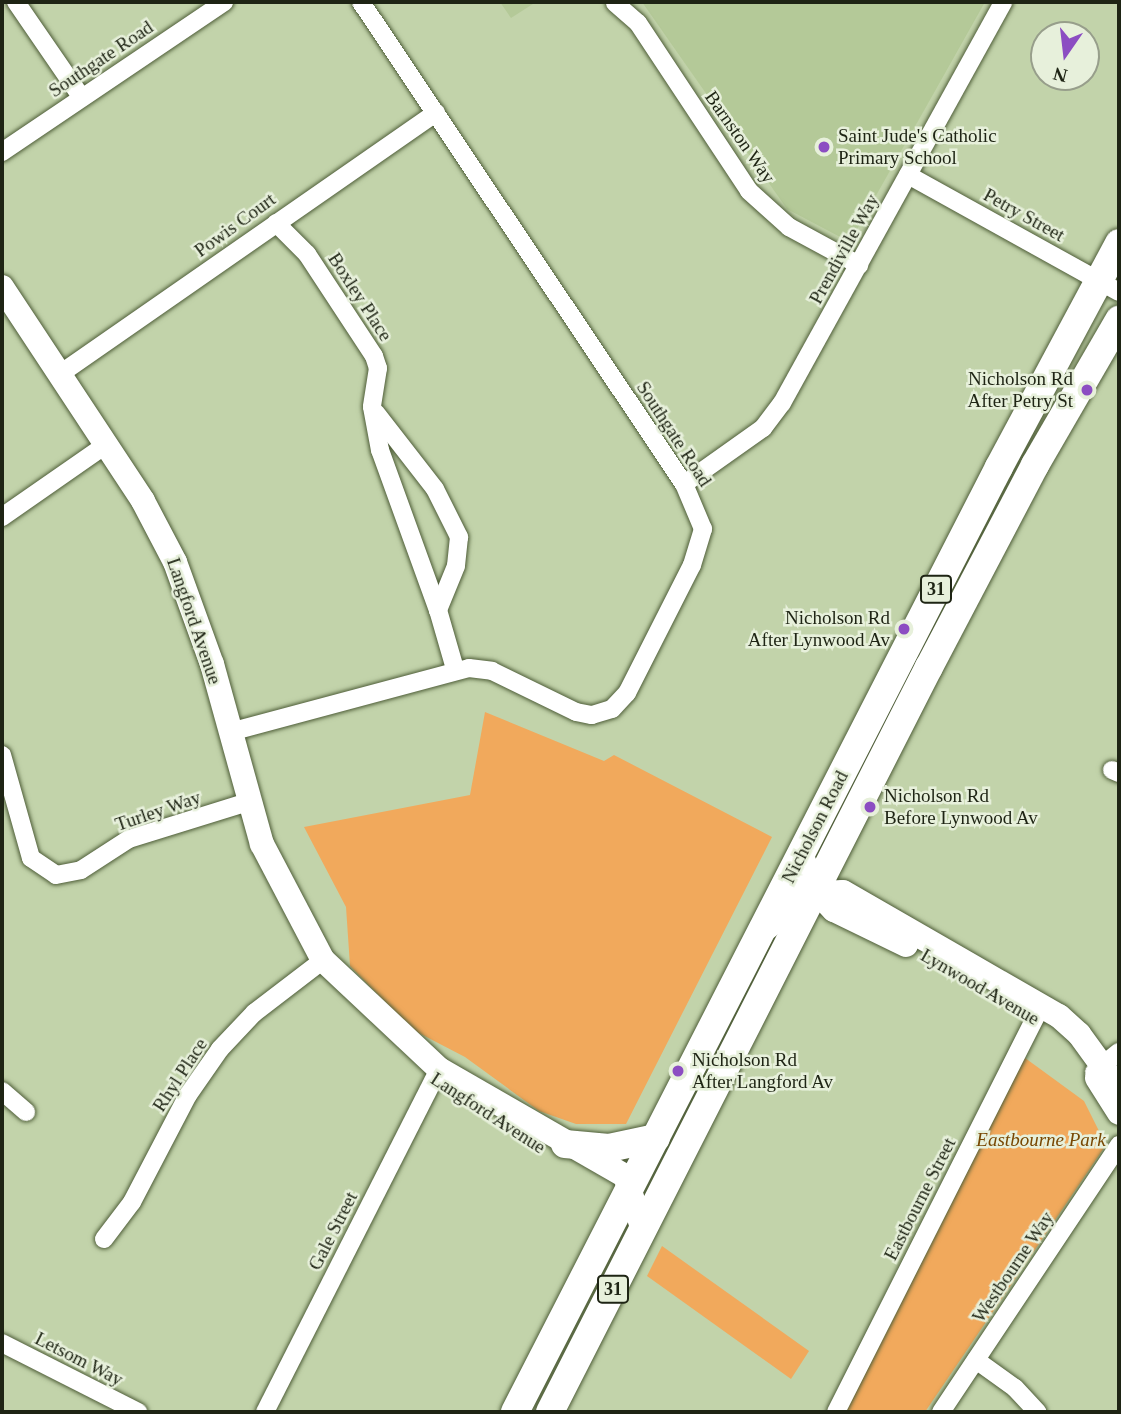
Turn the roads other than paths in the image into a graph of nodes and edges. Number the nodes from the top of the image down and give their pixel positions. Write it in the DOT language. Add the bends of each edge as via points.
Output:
graph roads {
  1 [pos="16,2"];
  2 [pos="225,2"];
  3 [pos="362,2"];
  4 [pos="1003,2"];
  5 [pos="615,3"];
  6 [pos="204,7"];
  7 [pos="82,97"];
  8 [pos="436,113"];
  9 [pos="2,152"];
  10 [pos="908,176"];
  11 [pos="276,223"];
  12 [pos="1119,243"];
  13 [pos="859,265"];
  14 [pos="1109,286"];
  15 [pos="2,287"];
  16 [pos="1119,320"];
  17 [pos="60,374"];
  18 [pos="372,407"];
  19 [pos="107,444"];
  20 [pos="684,484"];
  21 [pos="2,517"];
  22 [pos="438,610"];
  23 [pos="455,669"];
  24 [pos="230,732"];
  25 [pos="2,755"];
  26 [pos="248,802"];
  27 [pos="801,854"];
  28 [pos="816,891"];
  29 [pos="759,937"];
  30 [pos="330,968"];
  31 [pos="1039,1011"];
  32 [pos="1105,1063"];
  33 [pos="437,1074"];
  34 [pos="1119,1089"];
  35 [pos="2,1091"];
  36 [pos="26,1112"];
  37 [pos="1119,1113"];
  38 [pos="656,1138"];
  39 [pos="565,1144"];
  40 [pos="1119,1145"];
  41 [pos="676,1167"];
  42 [pos="631,1188"];
  43 [pos="643,1230"];
  44 [pos="104,1239"];
  45 [pos="2,1343"];
  46 [pos="976,1360"];
  47 [pos="138,1412"];
  48 [pos="265,1412"];
  49 [pos="515,1412"];
  50 [pos="550,1412"];
  51 [pos="836,1412"];
  52 [pos="941,1412"];
  53 [pos="1037,1412"];
  1 -- 7 [label="street"];
  2 -- 6 [label="street, Southgate Road"];
  3 -- 8 [label="street, Southgate Road"];
  4 -- 10 [label="street, Prendiville Way"];
  5 -- 13 [label="street, Barnston Way" via="638,23 749,191 789,227"];
  6 -- 7 [label="street, Southgate Road"];
  7 -- 9 [label="street, Southgate Road"];
  8 -- 11 [label="street, Powis Court"];
  8 -- 20 [label="street, Southgate Road"];
  10 -- 13 [label="street, Prendiville Way"];
  10 -- 14 [label="street, Petry Street"];
  11 -- 17 [label="street, Powis Court"];
  11 -- 18 [label="street, Boxley Place" via="307,254 374,356 378,368"];
  12 -- 14 [label="main road, Nicholson Road / 31"];
  13 -- 20 [label="street, Prendiville Way" via="782,403 763,428"];
  14 -- 27 [label="main road, Nicholson Road / 31"];
  15 -- 17 [label="main road, Langford Avenue"];
  16 -- 28 [label="main road, Nicholson Road / 31" via="1035,465"];
  17 -- 19 [label="main road, Langford Avenue"];
  18 -- 22 [label="street, Boxley Place" via="380,450"];
  18 -- 22 [label="street" via="435,489 459,537 456,566"];
  19 -- 21 [label="street"];
  19 -- 24 [label="main road, Langford Avenue" via="175,562"];
  20 -- 23 [label="street, Southgate Road" via="699,512 703,529 699,547 627,693 612,709 592,715 576,712 492,671"];
  22 -- 23 [label="street, Boxley Place"];
  23 -- 24 [label="street, Southgate Road" via="440,677"];
  24 -- 26 [label="main road, Langford Avenue"];
  25 -- 26 [label="street, Turley Way" via="31,858 56,875 81,870 129,839"];
  26 -- 30 [label="main road, Langford Avenue" via="282,889"];
  27 -- 28 [label="main road"];
  27 -- 29 [label="main road, Nicholson Road / 31"];
  28 -- 29 [label="main road" via="801,894"];
  28 -- 31 [label="main road, Lynwood Avenue" via="843,892"];
  28 -- 41 [label="main road, Nicholson Road / 31"];
  29 -- 38 [label="main road, Nicholson Road / 31"];
  30 -- 33 [label="main road, Langford Avenue" via="352,1005 373,1028"];
  30 -- 44 [label="street, Rhyl Place" via="254,1013 220,1049 188,1095 132,1202"];
  31 -- 32 [label="main road, Lynwood Avenue" via="1079,1034"];
  31 -- 51 [label="street, Eastbourne Street"];
  32 -- 34 [label="main road, Lynwood Avenue"];
  32 -- 37 [label="main road, Lynwood Avenue"];
  33 -- 39 [label="main road, Langford Avenue"];
  33 -- 42 [label="main road, Langford Avenue" via="606,1184 619,1191"];
  33 -- 48 [label="street, Gale Street"];
  35 -- 36 [label="street"];
  38 -- 39 [label="main road" via="609,1147"];
  38 -- 42 [label="main road, Nicholson Road / 31"];
  39 -- 42 [label="main road, Langford Avenue" via="625,1176"];
  40 -- 46 [label="street, Westbourne Way"];
  41 -- 42 [label="main road"];
  41 -- 43 [label="main road, Nicholson Road / 31"];
  42 -- 43 [label="main road"];
  42 -- 49 [label="main road, Nicholson Road / 31"];
  43 -- 50 [label="main road, Nicholson Road / 31"];
  45 -- 47 [label="street, Letsom Way"];
  46 -- 52 [label="street, Westbourne Way"];
  46 -- 53 [label="street" via="1015,1388"];
}
